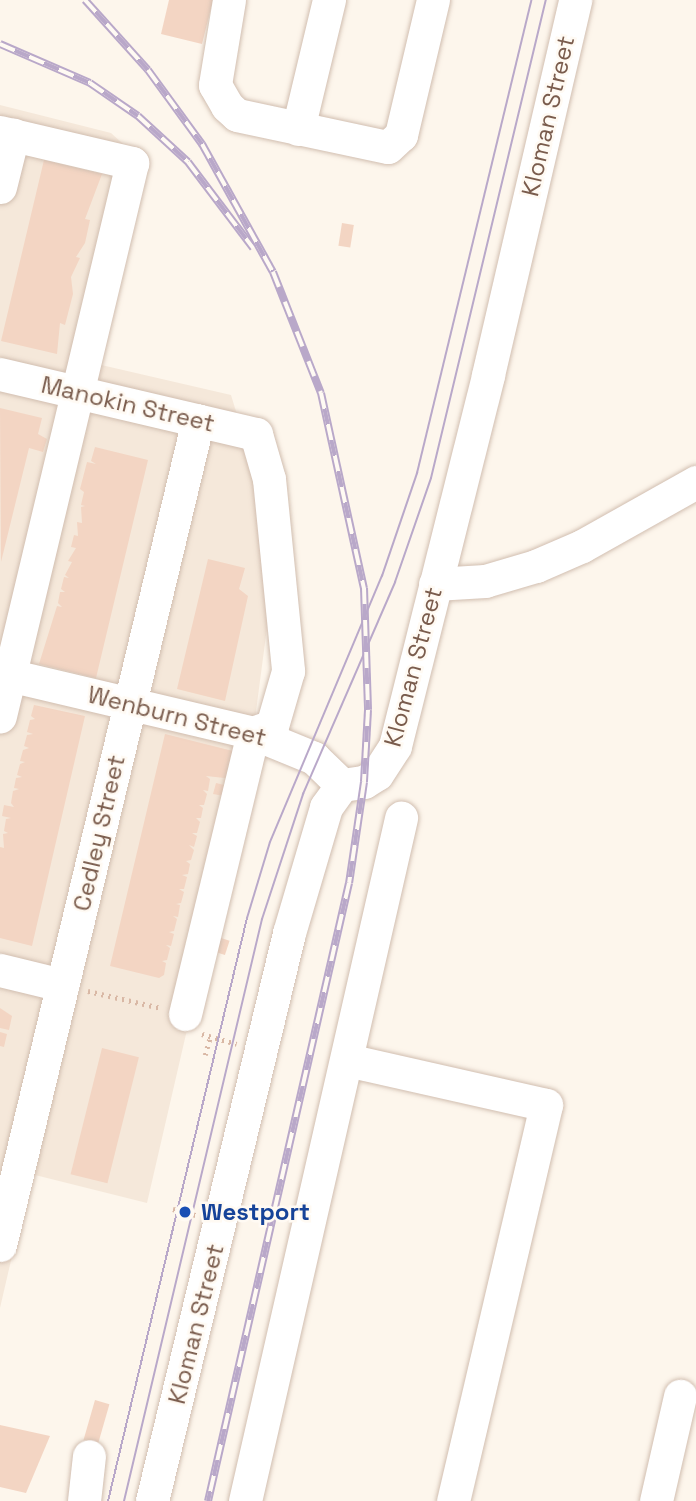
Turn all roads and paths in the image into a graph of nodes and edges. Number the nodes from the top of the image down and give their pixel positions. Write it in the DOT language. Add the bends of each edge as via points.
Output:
graph roads {
  1 [pos="229,0"];
  2 [pos="330,0"];
  3 [pos="433,0"];
  4 [pos="575,0"];
  5 [pos="298,129"];
  6 [pos="6,133"];
  7 [pos="0,187"];
  8 [pos="0,373"];
  9 [pos="78,392"];
  10 [pos="198,421"];
  11 [pos="696,482"];
  12 [pos="435,584"];
  13 [pos="5,674"];
  14 [pos="130,704"];
  15 [pos="0,716"];
  16 [pos="253,733"];
  17 [pos="342,785"];
  18 [pos="401,818"];
  19 [pos="0,970"];
  20 [pos="62,985"];
  21 [pos="186,1014"];
  22 [pos="210,1037"];
  23 [pos="247,1046"];
  24 [pos="205,1055"];
  25 [pos="347,1060"];
  26 [pos="173,1209"];
  27 [pos="197,1215"];
  28 [pos="0,1245"];
  29 [pos="680,1396"];
  30 [pos="89,1457"];
  31 [pos="84,1501"];
  32 [pos="152,1501"];
  33 [pos="246,1501"];
  34 [pos="453,1501"];
  35 [pos="656,1501"];
  1 -- 5 [label="street" via="216,69 221,97 237,115"];
  2 -- 5 [label="street"];
  3 -- 5 [label="street" via="396,143 373,147"];
  4 -- 12 [label="street, Kloman Street"];
  6 -- 7 [label="street"];
  6 -- 9 [label="street" via="132,163"];
  8 -- 9 [label="street, Manokin Street"];
  9 -- 10 [label="street, Manokin Street"];
  9 -- 13 [label="street"];
  10 -- 14 [label="street, Cedley Street"];
  10 -- 16 [label="street, Manokin Street" via="256,434 269,479 288,671 272,726"];
  11 -- 12 [label="street" via="582,547 536,566 485,581"];
  12 -- 17 [label="street, Kloman Street" via="391,755 377,774 364,782"];
  13 -- 14 [label="street, Wenburn Street"];
  13 -- 15 [label="street"];
  14 -- 16 [label="street, Wenburn Street"];
  14 -- 20 [label="street, Cedley Street"];
  16 -- 17 [label="street, Wenburn Street" via="314,758"];
  16 -- 21 [label="street"];
  17 -- 32 [label="street, Kloman Street" via="326,807 289,933"];
  18 -- 25 [label="street"];
  19 -- 20 [label="street"];
  20 -- 21 [label="path"];
  20 -- 28 [label="street, Cedley Street"];
  21 -- 22 [label="path" via="201,1034"];
  22 -- 23 [label="path"];
  22 -- 24 [label="path"];
  25 -- 33 [label="street"];
  25 -- 34 [label="street" via="545,1105"];
  26 -- 27 [label="path"];
  29 -- 35 [label="street"];
  30 -- 31 [label="street"];
}
